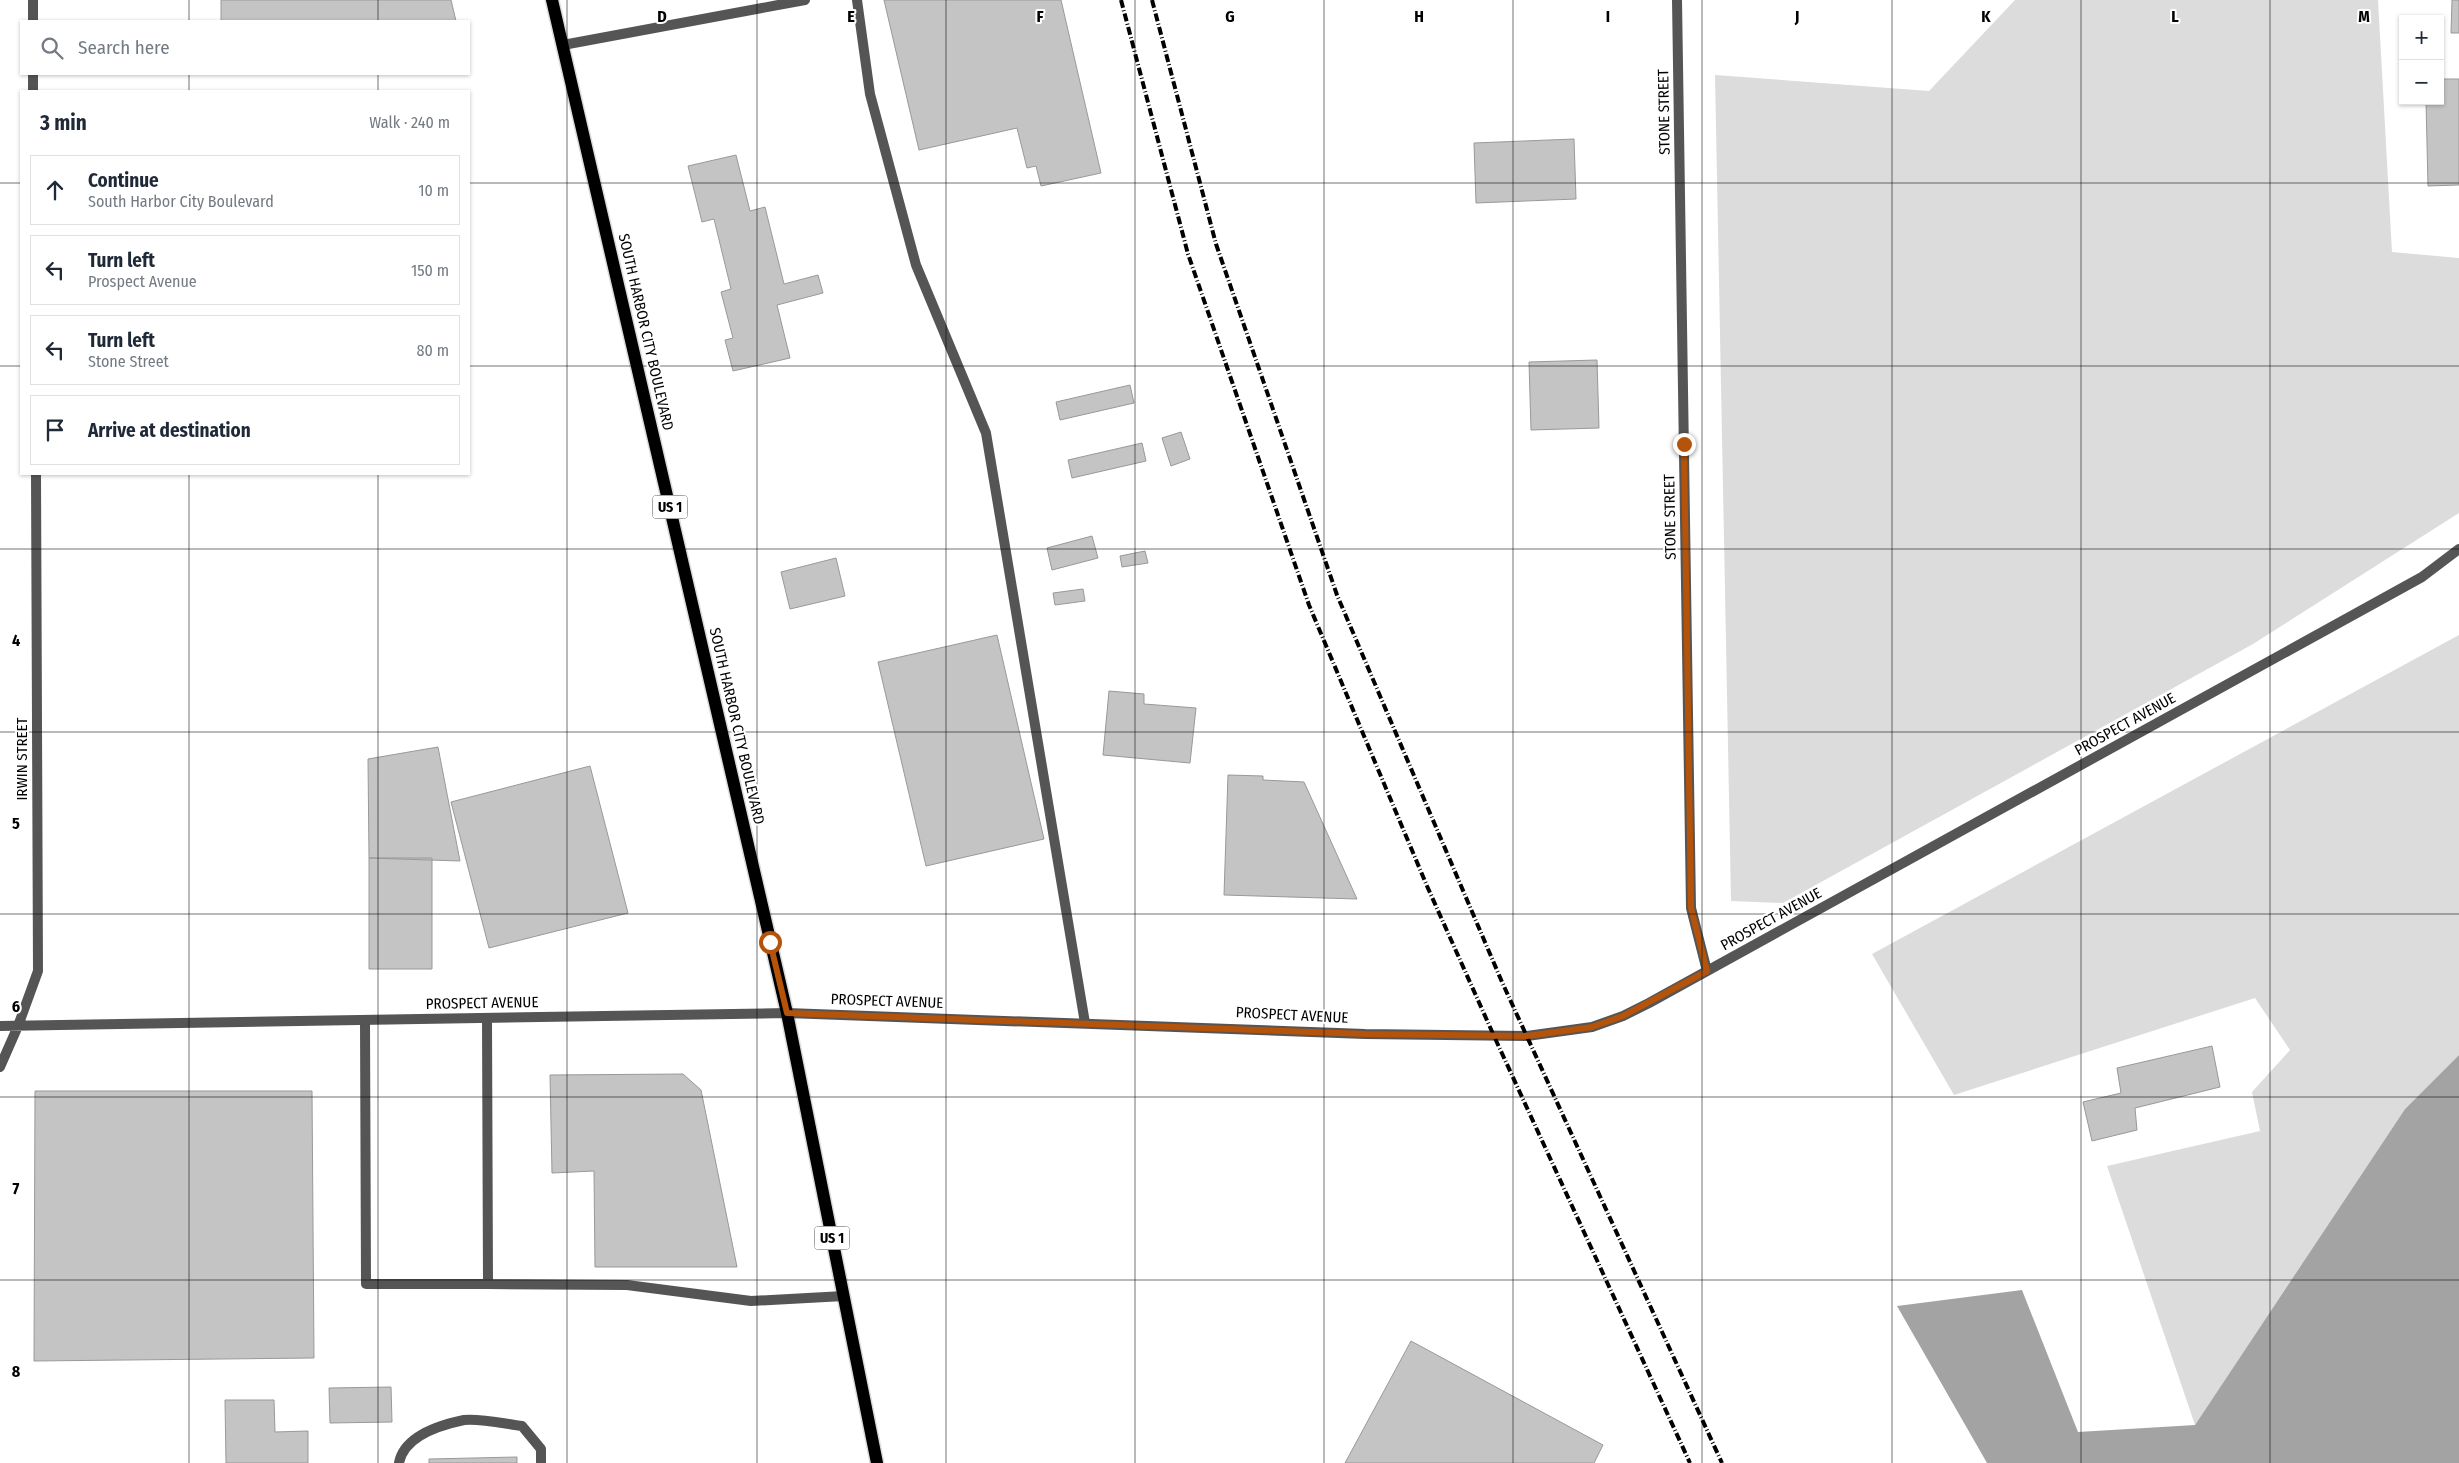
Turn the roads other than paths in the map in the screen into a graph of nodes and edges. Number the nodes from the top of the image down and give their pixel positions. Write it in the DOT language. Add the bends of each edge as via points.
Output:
graph roads {
  1 [pos="33,0"];
  2 [pos="552,0"];
  3 [pos="805,0"];
  4 [pos="857,0"];
  5 [pos="1677,0"];
  6 [pos="33,20"];
  7 [pos="563,46"];
  8 [pos="33,75"];
  9 [pos="33,90"];
  10 [pos="36,475"];
  11 [pos="2459,549"];
  12 [pos="1707,971"];
  13 [pos="787,1013"];
  14 [pos="487,1018"];
  15 [pos="365,1020"];
  16 [pos="1085,1023"];
  17 [pos="0,1026"];
  18 [pos="18,1026"];
  19 [pos="0,1067"];
  20 [pos="488,1284"];
  21 [pos="844,1296"];
  22 [pos="399,1463"];
  23 [pos="540,1463"];
  24 [pos="877,1463"];
  1 -- 6 [label="street"];
  2 -- 7 [label="main road, SOUTH HARBOR CITY BOULEVARD / US 1"];
  3 -- 7 [label="street"];
  4 -- 16 [label="street" via="870,94 916,265 986,433"];
  5 -- 12 [label="street, STONE STREET" via="1691,908"];
  7 -- 13 [label="main road, SOUTH HARBOR CITY BOULEVARD / US 1"];
  8 -- 9 [label="street"];
  10 -- 18 [label="street, IRWIN STREET" via="38,970"];
  11 -- 12 [label="street, PROSPECT AVENUE" via="2422,577"];
  12 -- 16 [label="street, PROSPECT AVENUE" via="1616,1019 1592,1027 1527,1036 1366,1034"];
  13 -- 14 [label="street, PROSPECT AVENUE"];
  13 -- 16 [label="street, PROSPECT AVENUE"];
  13 -- 21 [label="main road, SOUTH HARBOR CITY BOULEVARD / US 1"];
  14 -- 15 [label="street, PROSPECT AVENUE"];
  14 -- 20 [label="street"];
  15 -- 18 [label="street, PROSPECT AVENUE"];
  15 -- 20 [label="street" via="366,1284"];
  17 -- 18 [label="street, PROSPECT AVENUE"];
  18 -- 19 [label="street, IRWIN STREET"];
  20 -- 21 [label="street" via="627,1285 751,1301"];
  21 -- 24 [label="main road, SOUTH HARBOR CITY BOULEVARD / US 1"];
  22 -- 23 [label="street" via="400,1457 420,1434 465,1420 522,1426 541,1449"];
}
